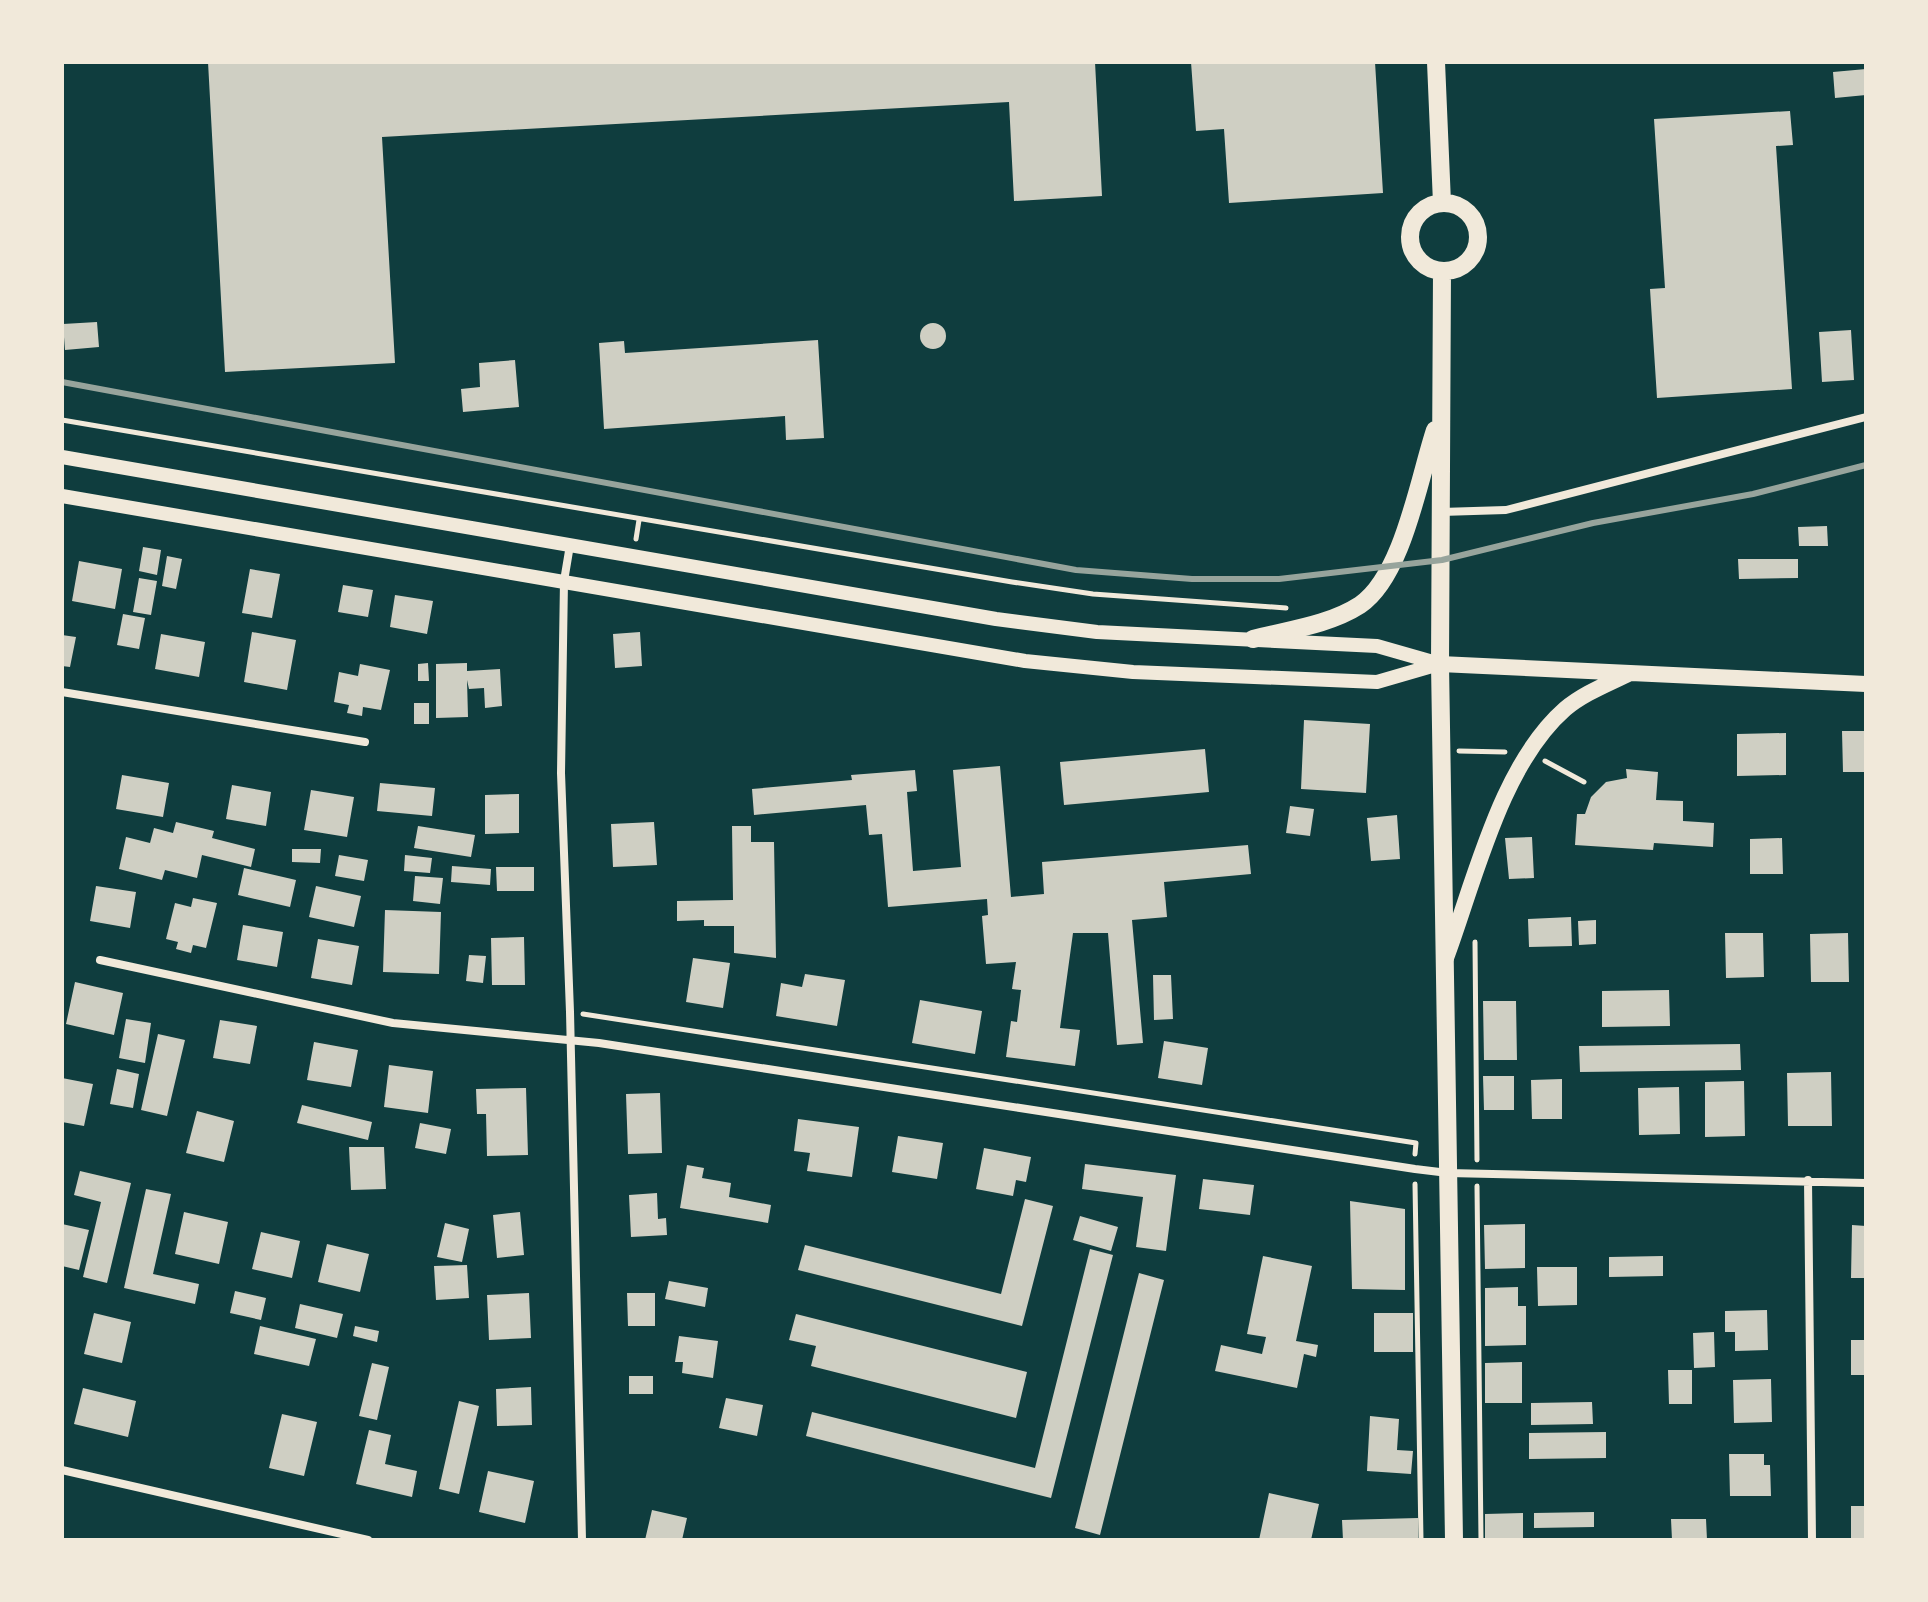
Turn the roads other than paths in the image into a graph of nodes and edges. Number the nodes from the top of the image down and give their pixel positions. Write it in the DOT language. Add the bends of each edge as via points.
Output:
graph roads {
  1 [pos="1436,62"];
  2 [pos="1442,203"];
  3 [pos="1442,271"];
  4 [pos="1439,416"];
  5 [pos="1866,417"];
  6 [pos="62,457"];
  7 [pos="62,496"];
  8 [pos="1441,512"];
  9 [pos="570,545"];
  10 [pos="564,581"];
  11 [pos="1253,639"];
  12 [pos="1440,664"];
  13 [pos="1631,672"];
  14 [pos="1866,684"];
  15 [pos="62,692"];
  16 [pos="365,742"];
  17 [pos="100,960"];
  18 [pos="1445,960"];
  19 [pos="571,1039"];
  20 [pos="1448,1173"];
  21 [pos="1808,1180"];
  22 [pos="1866,1183"];
  23 [pos="62,1470"];
  24 [pos="368,1540"];
  25 [pos="582,1540"];
  26 [pos="1454,1540"];
  27 [pos="1812,1540"];
  1 -- 2 [label="highway"];
  2 -- 3 [label="highway" via="1418,216 1411,242 1424,265"];
  2 -- 3 [label="highway" via="1469,214 1478,242 1462,267"];
  3 -- 4 [label="highway"];
  4 -- 8 [label="highway"];
  4 -- 11 [label="highway" via="1402,540 1372,595 1325,621"];
  5 -- 8 [label="street" via="1506,510"];
  6 -- 9 [label="main road"];
  7 -- 10 [label="main road"];
  8 -- 12 [label="highway"];
  9 -- 10 [label="street"];
  9 -- 11 [label="main road" via="996,619 1097,632"];
  10 -- 12 [label="main road" via="1011,658 1133,672 1377,682"];
  10 -- 19 [label="street" via="561,773"];
  11 -- 12 [label="main road" via="1377,646"];
  12 -- 13 [label="main road"];
  12 -- 18 [label="highway"];
  13 -- 14 [label="main road"];
  13 -- 18 [label="main road" via="1565,709 1496,819"];
  15 -- 16 [label="street"];
  17 -- 19 [label="street" via="393,1023"];
  18 -- 20 [label="highway"];
  19 -- 20 [label="street"];
  19 -- 25 [label="street"];
  20 -- 21 [label="street"];
  20 -- 26 [label="highway"];
  21 -- 22 [label="street"];
  21 -- 27 [label="street"];
  23 -- 24 [label="street"];
}
